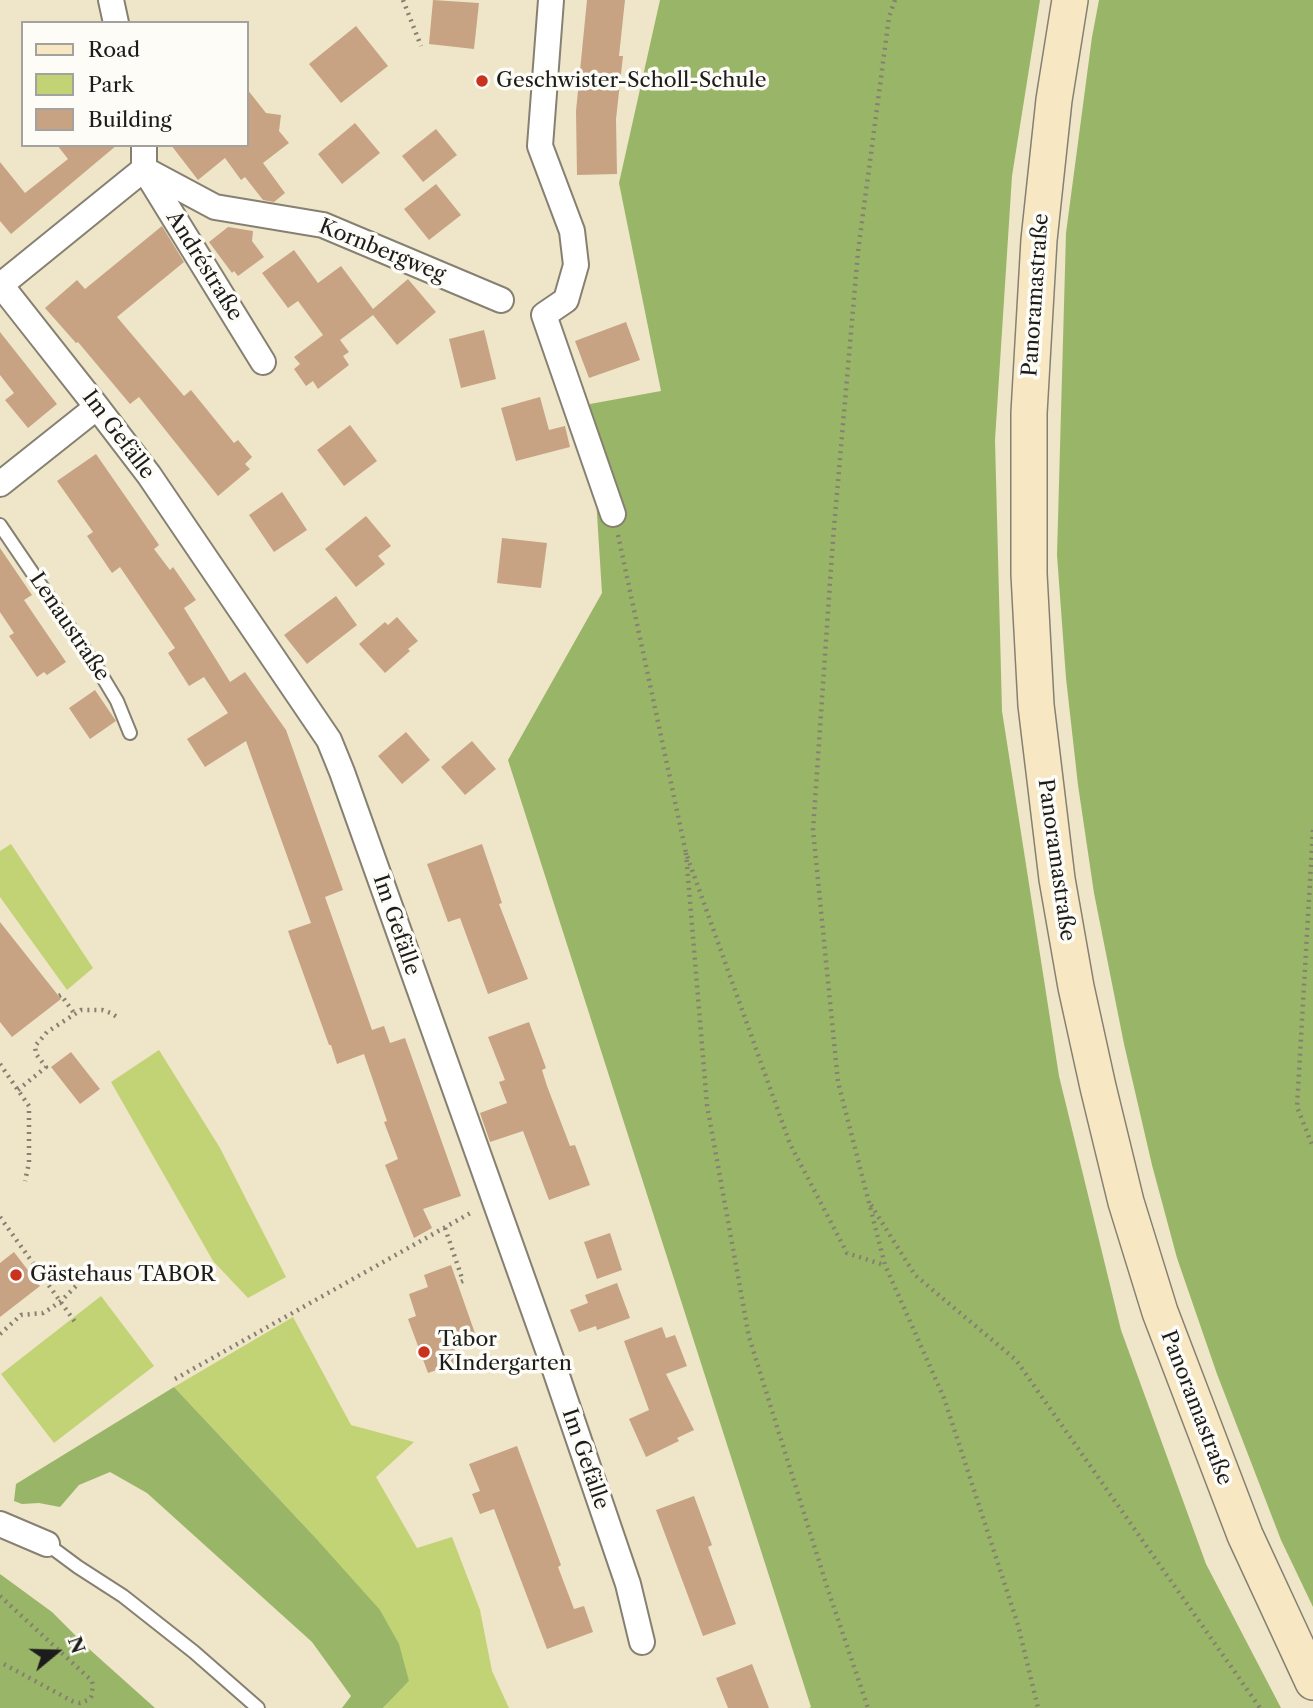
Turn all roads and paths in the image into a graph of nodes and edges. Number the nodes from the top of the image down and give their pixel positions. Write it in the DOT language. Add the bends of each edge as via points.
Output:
graph roads {
  1 [pos="111,0"];
  2 [pos="403,0"];
  3 [pos="551,0"];
  4 [pos="895,0"];
  5 [pos="1070,0"];
  6 [pos="116,21"];
  7 [pos="421,46"];
  8 [pos="144,157"];
  9 [pos="1,285"];
  10 [pos="501,300"];
  11 [pos="263,362"];
  12 [pos="97,407"];
  13 [pos="0,484"];
  14 [pos="613,514"];
  15 [pos="0,525"];
  16 [pos="130,733"];
  17 [pos="1313,830"];
  18 [pos="686,853"];
  19 [pos="59,996"];
  20 [pos="74,1013"];
  21 [pos="117,1017"];
  22 [pos="0,1064"];
  23 [pos="18,1090"];
  24 [pos="1313,1147"];
  25 [pos="25,1181"];
  26 [pos="868,1199"];
  27 [pos="493,1200"];
  28 [pos="0,1217"];
  29 [pos="445,1228"];
  30 [pos="885,1265"];
  31 [pos="458,1283"];
  32 [pos="76,1286"];
  33 [pos="61,1301"];
  34 [pos="75,1322"];
  35 [pos="1,1330"];
  36 [pos="176,1379"];
  37 [pos="0,1524"];
  38 [pos="47,1544"];
  39 [pos="0,1596"];
  40 [pos="642,1642"];
  41 [pos="0,1662"];
  42 [pos="1313,1682"];
  43 [pos="258,1708"];
  44 [pos="869,1708"];
  45 [pos="1038,1708"];
  46 [pos="1260,1708"];
  1 -- 6 [label="street"];
  2 -- 7 [label="path"];
  3 -- 14 [label="street" via="540,146 572,231 576,265 566,300 544,316"];
  4 -- 26 [label="path" via="859,252 813,830 838,1082"];
  5 -- 42 [label="main road, Panoramastraße" via="1039,240 1028,413 1028,574 1036,705 1057,879 1098,1087 1126,1202 1160,1312 1245,1535"];
  8 -- 9 [label="street"];
  8 -- 10 [label="street, Kornbergweg" via="215,207 323,225"];
  8 -- 11 [label="street, Andréstraße"];
  9 -- 12 [label="street, Im Gefälle"];
  12 -- 13 [label="street"];
  12 -- 27 [label="street, Im Gefälle" via="149,475 329,740"];
  14 -- 18 [label="path"];
  15 -- 16 [label="lane, Lenaustraße" via="99,671"];
  17 -- 24 [label="path" via="1297,1107"];
  18 -- 30 [label="path" via="790,1144 848,1254"];
  18 -- 44 [label="path" via="707,1105 749,1337"];
  19 -- 20 [label="path"];
  20 -- 21 [label="path" via="102,1010"];
  20 -- 23 [label="path" via="40,1039 36,1054 46,1067"];
  22 -- 23 [label="path"];
  23 -- 25 [label="path" via="29,1106"];
  26 -- 30 [label="path"];
  26 -- 46 [label="path" via="915,1275 1016,1360"];
  27 -- 29 [label="path"];
  27 -- 40 [label="street, Im Gefälle" via="628,1584"];
  28 -- 33 [label="path"];
  29 -- 31 [label="path" via="463,1281"];
  29 -- 36 [label="path"];
  30 -- 45 [label="path" via="944,1398 1018,1625"];
  32 -- 33 [label="path"];
  33 -- 34 [label="path"];
  33 -- 35 [label="path" via="43,1313 21,1315"];
  37 -- 38 [label="street"];
  38 -- 43 [label="lane" via="123,1596"];
  39 -- 41 [label="path" via="92,1681 91,1697 80,1703 72,1700"];
}
